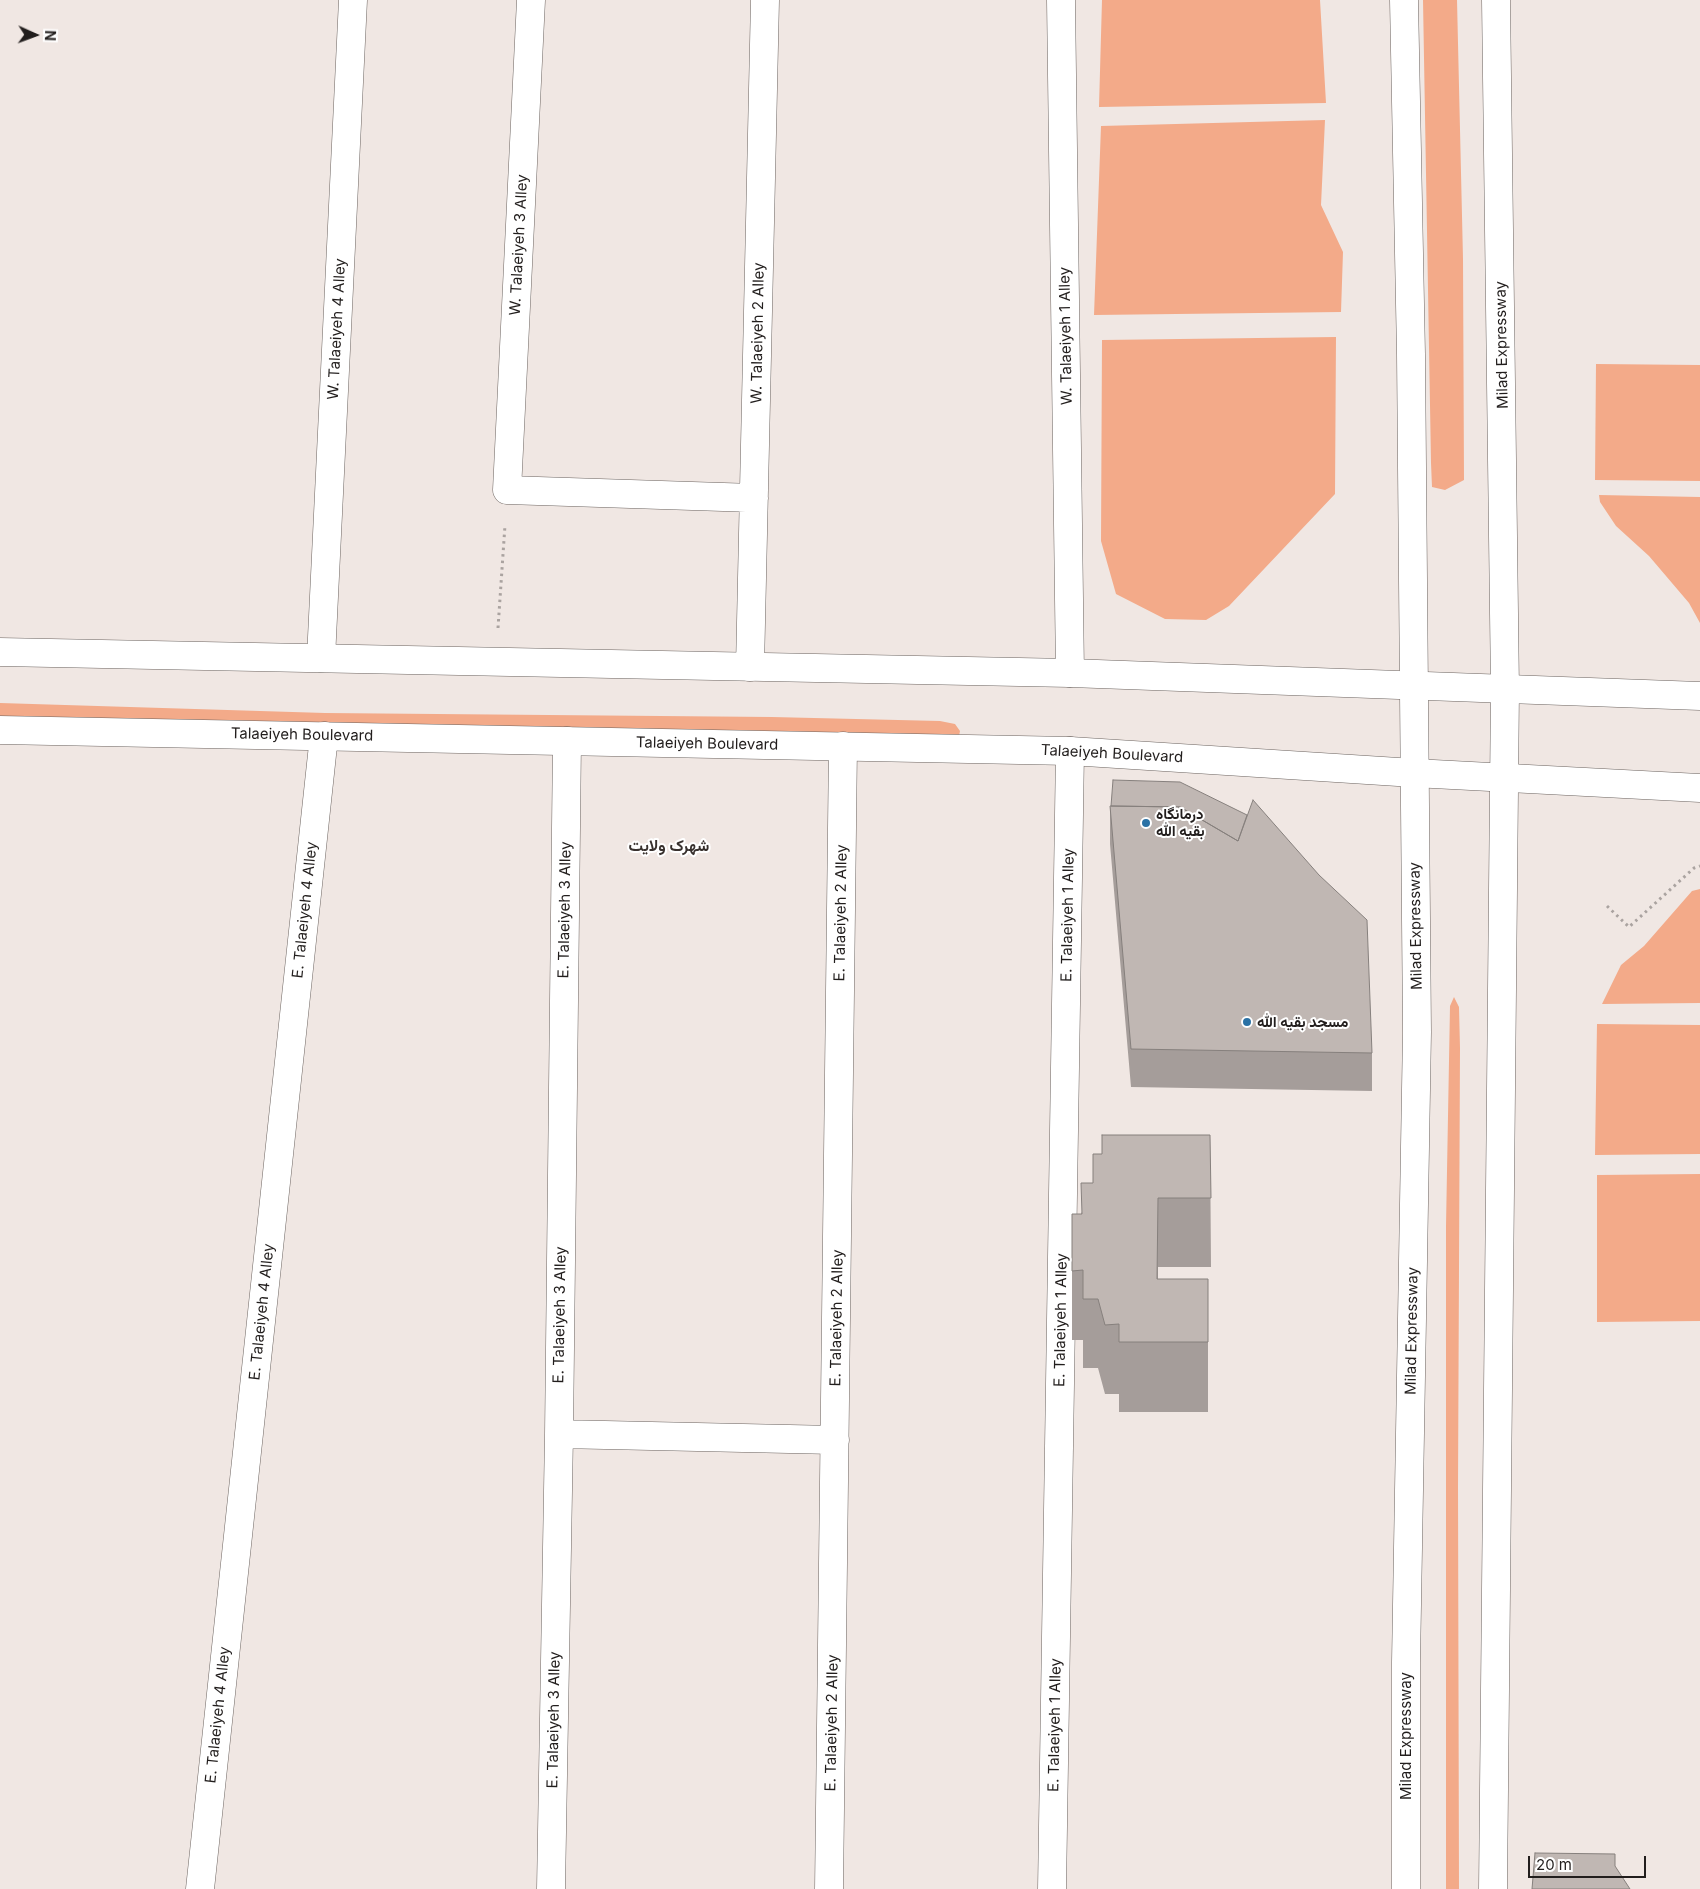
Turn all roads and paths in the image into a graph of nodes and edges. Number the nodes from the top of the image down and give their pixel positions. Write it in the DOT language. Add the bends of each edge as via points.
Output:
graph roads {
  1 [pos="353,0"];
  2 [pos="531,0"];
  3 [pos="765,0"];
  4 [pos="1404,0"];
  5 [pos="1496,0"];
  6 [pos="1058,5"];
  7 [pos="507,490"];
  8 [pos="754,498"];
  9 [pos="2,646"];
  10 [pos="321,658"];
  11 [pos="495,661"];
  12 [pos="750,667"];
  13 [pos="1070,673"];
  14 [pos="1413,686"];
  15 [pos="1506,689"];
  16 [pos="1700,696"];
  17 [pos="0,730"];
  18 [pos="324,736"];
  19 [pos="567,741"];
  20 [pos="843,746"];
  21 [pos="1070,751"];
  22 [pos="1414,773"];
  23 [pos="1505,778"];
  24 [pos="1700,788"];
  25 [pos="1700,866"];
  26 [pos="1607,906"];
  27 [pos="559,1434"];
  28 [pos="836,1440"];
  29 [pos="200,1889"];
  30 [pos="551,1889"];
  31 [pos="829,1889"];
  32 [pos="1052,1889"];
  33 [pos="1406,1889"];
  34 [pos="1493,1889"];
  1 -- 10 [label="main road, W. Talaeiyeh 4 Alley"];
  2 -- 7 [label="main road, W. Talaeiyeh 3 Alley"];
  3 -- 8 [label="main road, W. Talaeiyeh 2 Alley"];
  4 -- 14 [label="main road"];
  5 -- 15 [label="main road, Milad Expressway"];
  6 -- 13 [label="main road, W. Talaeiyeh 1 Alley"];
  7 -- 8 [label="main road"];
  7 -- 11 [label="path"];
  8 -- 12 [label="main road, W. Talaeiyeh 2 Alley"];
  9 -- 10 [label="main road"];
  10 -- 11 [label="main road"];
  11 -- 12 [label="main road"];
  12 -- 13 [label="main road"];
  13 -- 14 [label="main road"];
  14 -- 15 [label="main road"];
  14 -- 22 [label="main road, Milad Expressway"];
  15 -- 16 [label="main road"];
  15 -- 23 [label="main road, Milad Expressway"];
  17 -- 18 [label="main road, Talaeiyeh Boulevard"];
  18 -- 19 [label="main road, Talaeiyeh Boulevard"];
  18 -- 29 [label="main road, E. Talaeiyeh 4 Alley"];
  19 -- 20 [label="main road, Talaeiyeh Boulevard"];
  19 -- 27 [label="main road, E. Talaeiyeh 3 Alley"];
  20 -- 21 [label="main road, Talaeiyeh Boulevard"];
  20 -- 28 [label="main road, E. Talaeiyeh 2 Alley"];
  21 -- 22 [label="main road, Talaeiyeh Boulevard"];
  21 -- 32 [label="main road, E. Talaeiyeh 1 Alley"];
  22 -- 23 [label="main road, Talaeiyeh Boulevard"];
  22 -- 33 [label="main road, Milad Expressway" via="1418,1032"];
  23 -- 24 [label="main road, Talaeiyeh Boulevard"];
  23 -- 34 [label="main road"];
  25 -- 26 [label="path" via="1629,927"];
  27 -- 28 [label="main road"];
  27 -- 30 [label="main road, E. Talaeiyeh 3 Alley"];
  28 -- 31 [label="main road, E. Talaeiyeh 2 Alley"];
}
